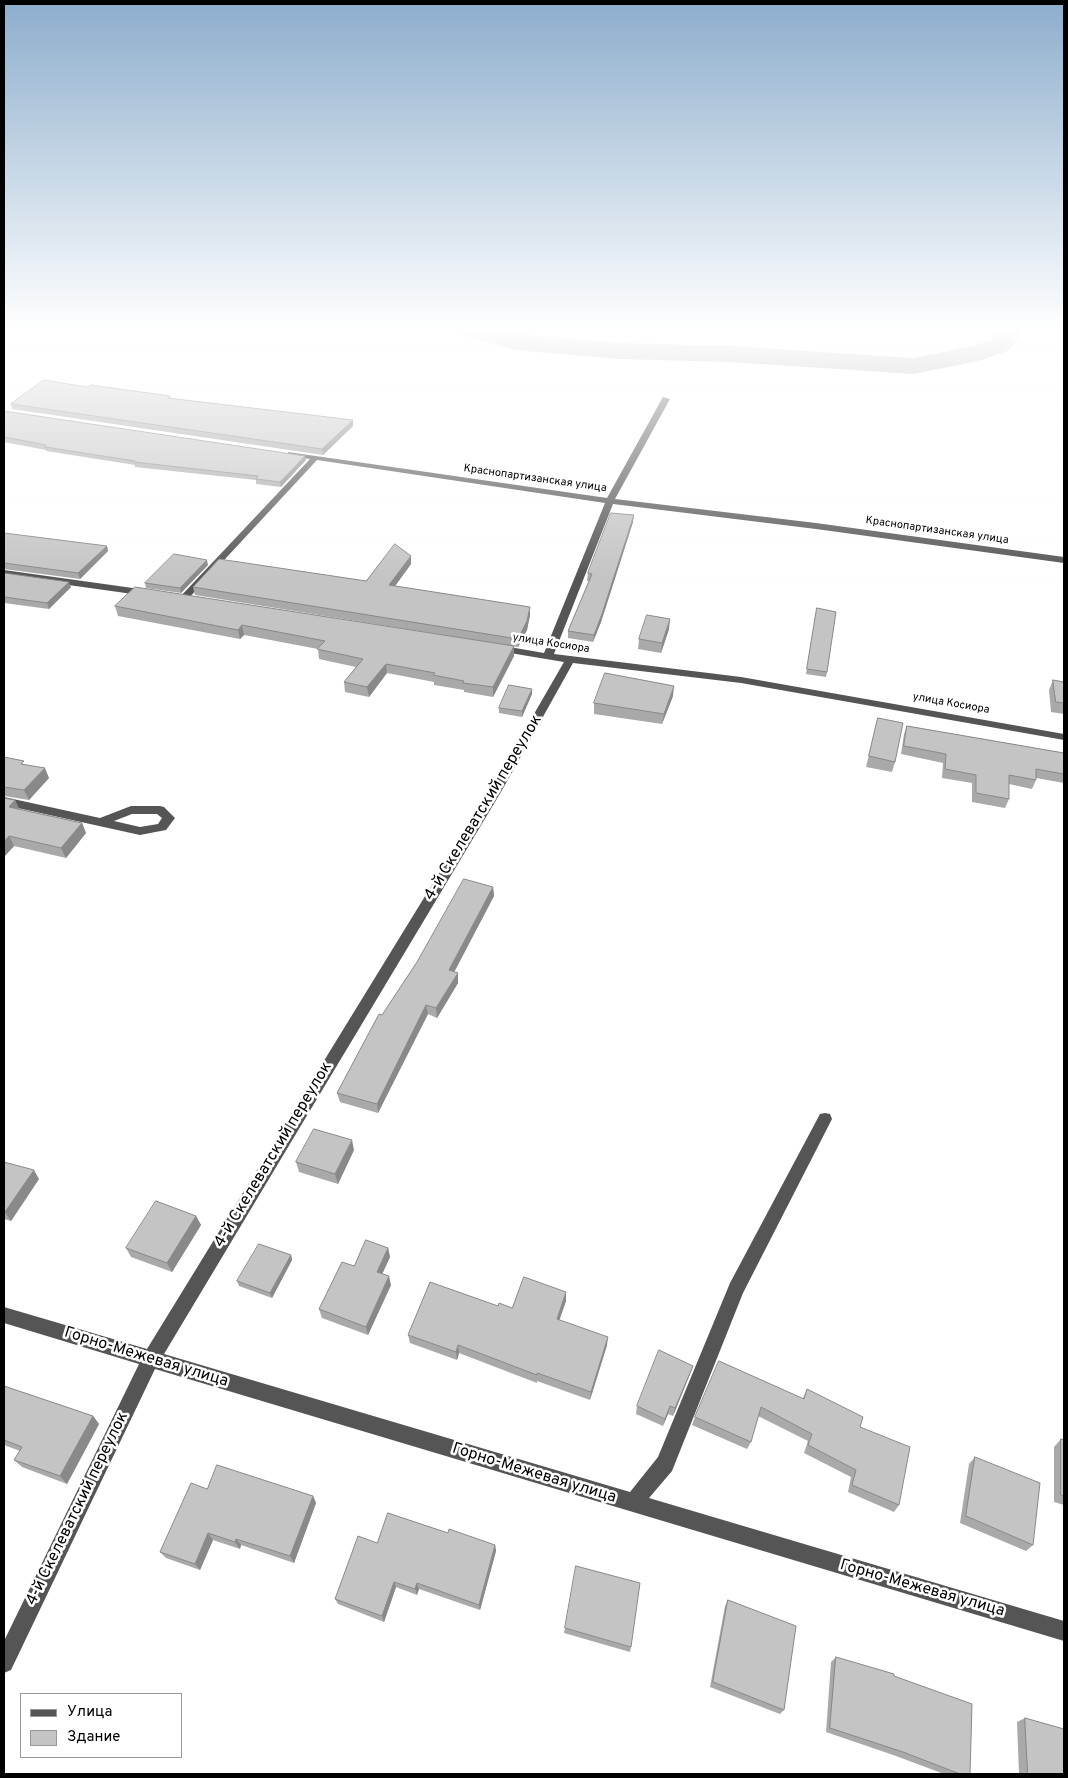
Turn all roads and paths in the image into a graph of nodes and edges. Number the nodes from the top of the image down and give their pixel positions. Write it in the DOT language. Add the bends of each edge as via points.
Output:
graph roads {
  1 [pos="659,412"];
  2 [pos="286,454"];
  3 [pos="315,458"];
  4 [pos="610,501"];
  5 [pos="1064,560"];
  6 [pos="4,572"];
  7 [pos="156,594"];
  8 [pos="184,598"];
  9 [pos="489,646"];
  10 [pos="548,656"];
  11 [pos="570,660"];
  12 [pos="1064,736"];
  13 [pos="4,801"];
  14 [pos="101,822"];
  15 [pos="825,1119"];
  16 [pos="4,1316"];
  17 [pos="150,1360"];
  18 [pos="632,1503"];
  19 [pos="1064,1631"];
  20 [pos="4,1663"];
  1 -- 4 [label="street"];
  2 -- 3 [label="street, Краснопартизанская улица"];
  3 -- 4 [label="street, Краснопартизанская улица"];
  3 -- 8 [label="street"];
  4 -- 5 [label="street, Краснопартизанская улица"];
  4 -- 10 [label="street"];
  6 -- 7 [label="street"];
  9 -- 10 [label="street, улица Косиора"];
  10 -- 11 [label="street, улица Косиора"];
  11 -- 12 [label="street, улица Косиора" via="741,680"];
  11 -- 17 [label="street, 4-й Скелеватский переулок" via="496,792"];
  13 -- 14 [label="street"];
  14 -- 14 [label="street" via="131,810 160,810 169,818 162,827 140,831"];
  15 -- 18 [label="street" via="736,1289 665,1464"];
  16 -- 17 [label="street, Горно-Межевая улица"];
  17 -- 18 [label="street, Горно-Межевая улица"];
  17 -- 20 [label="street, 4-й Скелеватский переулок"];
  18 -- 19 [label="street, Горно-Межевая улица"];
}
